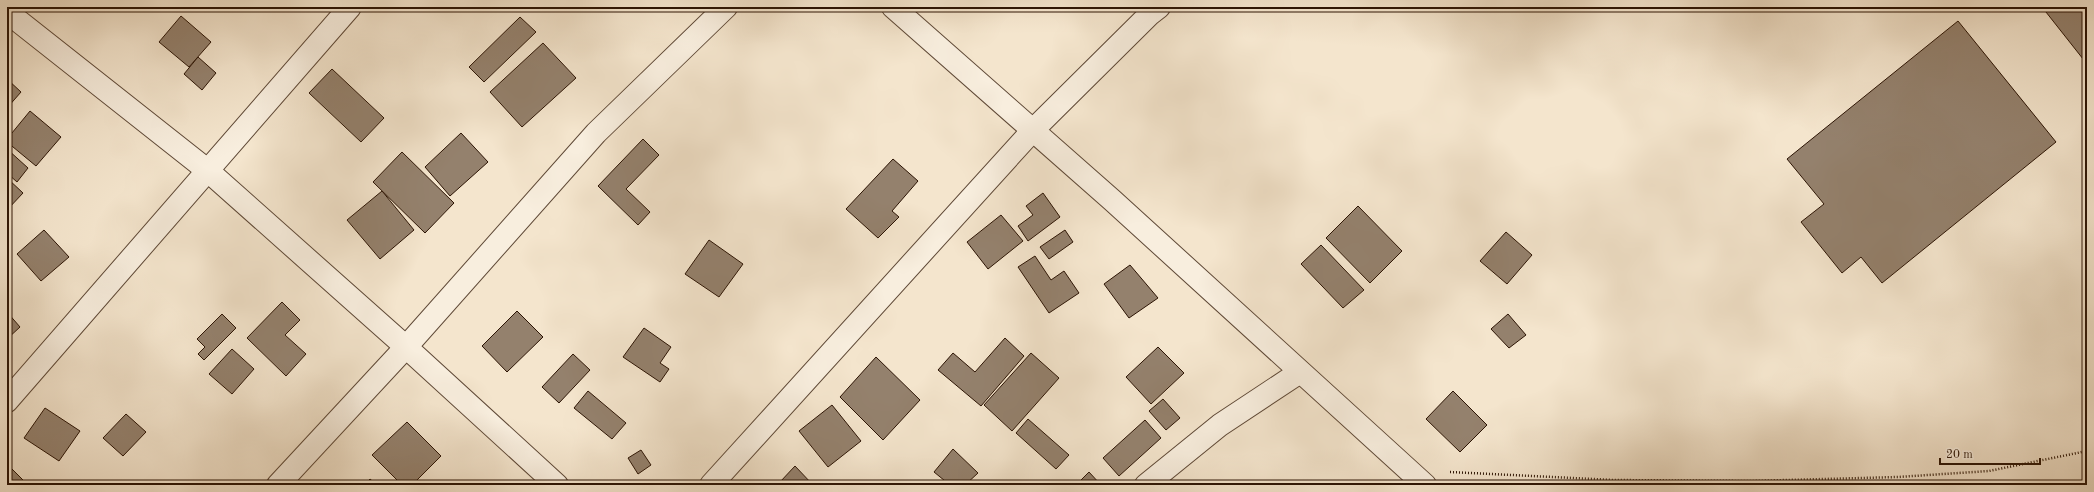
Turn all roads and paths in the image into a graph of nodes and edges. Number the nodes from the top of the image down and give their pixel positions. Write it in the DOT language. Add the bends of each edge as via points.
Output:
graph roads {
  1 [pos="350,7"];
  2 [pos="726,7"];
  3 [pos="893,7"];
  4 [pos="1159,7"];
  5 [pos="7,12"];
  6 [pos="1033,130"];
  7 [pos="207,170"];
  8 [pos="406,347"];
  9 [pos="1300,372"];
  10 [pos="7,401"];
  11 [pos="2087,451"];
  12 [pos="1408,470"];
  13 [pos="278,485"];
  14 [pos="557,485"];
  15 [pos="711,485"];
  16 [pos="1146,485"];
  17 [pos="1425,485"];
  1 -- 7 [label="street"];
  2 -- 8 [label="street" via="596,134"];
  3 -- 6 [label="street"];
  4 -- 6 [label="street"];
  5 -- 7 [label="street"];
  6 -- 9 [label="street"];
  6 -- 15 [label="street"];
  7 -- 8 [label="street"];
  7 -- 10 [label="street"];
  8 -- 13 [label="street"];
  8 -- 14 [label="street"];
  9 -- 12 [label="street"];
  9 -- 16 [label="street" via="1220,425"];
  11 -- 12 [label="path" via="1990,471 1898,477 1750,481 1614,480"];
  12 -- 17 [label="street"];
}
